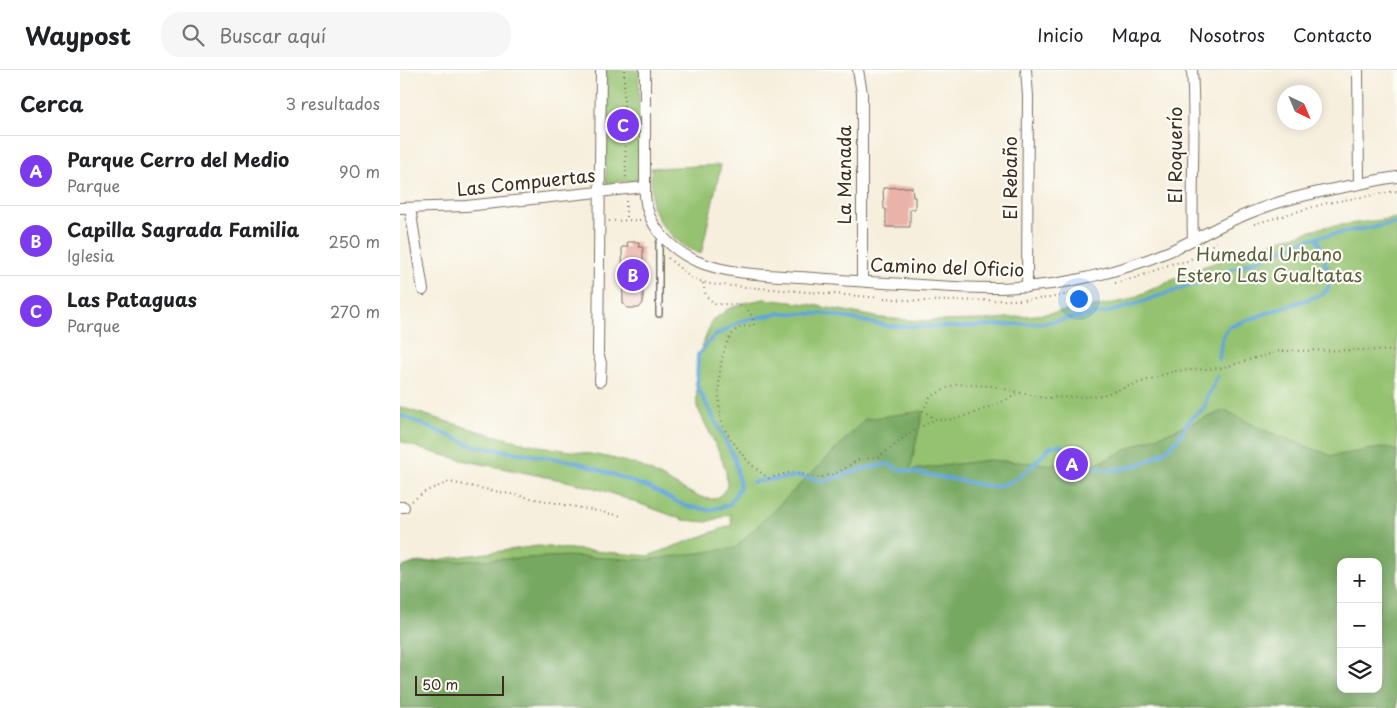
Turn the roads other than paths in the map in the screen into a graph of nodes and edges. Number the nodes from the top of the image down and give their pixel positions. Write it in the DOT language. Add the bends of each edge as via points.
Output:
graph roads {
  1 [pos="601,70"];
  2 [pos="645,70"];
  3 [pos="858,70"];
  4 [pos="1026,70"];
  5 [pos="1192,70"];
  6 [pos="1358,70"];
  7 [pos="1397,177"];
  8 [pos="1359,184"];
  9 [pos="644,187"];
  10 [pos="600,192"];
  11 [pos="405,208"];
  12 [pos="662,236"];
  13 [pos="1192,240"];
  14 [pos="862,281"];
  15 [pos="1026,287"];
  16 [pos="423,290"];
  17 [pos="659,314"];
  18 [pos="600,381"];
  1 -- 10 [label="street"];
  2 -- 9 [label="street, Camino del Oficio"];
  3 -- 14 [label="street, La Manada" via="862,94"];
  4 -- 15 [label="street, El Rebaño"];
  5 -- 13 [label="street, El Roquerío"];
  6 -- 8 [label="street"];
  7 -- 8 [label="street, Camino del Oficio"];
  8 -- 13 [label="street, Camino del Oficio" via="1266,206"];
  9 -- 10 [label="street, Las Compuertas"];
  9 -- 12 [label="street, Camino del Oficio" via="649,218"];
  10 -- 11 [label="street, Las Compuertas" via="466,206"];
  10 -- 18 [label="street"];
  11 -- 16 [label="street, Las Compuertas"];
  12 -- 14 [label="street, Camino del Oficio" via="683,254 717,268"];
  12 -- 17 [label="lane" via="659,244"];
  13 -- 15 [label="street, Camino del Oficio" via="1107,273"];
  14 -- 15 [label="street, Camino del Oficio" via="977,288"];
}
